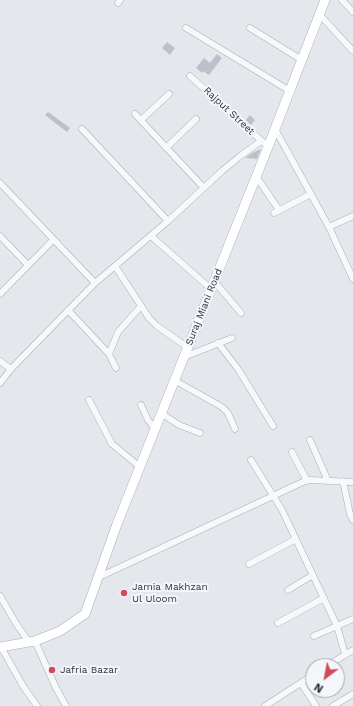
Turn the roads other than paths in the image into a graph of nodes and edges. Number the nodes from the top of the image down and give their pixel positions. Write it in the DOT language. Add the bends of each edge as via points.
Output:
graph roads {
  1 [pos="325,0"];
  2 [pos="342,0"];
  3 [pos="353,12"];
  4 [pos="319,14"];
  5 [pos="186,28"];
  6 [pos="250,28"];
  7 [pos="353,51"];
  8 [pos="302,60"];
  9 [pos="190,76"];
  10 [pos="290,91"];
  11 [pos="169,94"];
  12 [pos="135,114"];
  13 [pos="196,119"];
  14 [pos="141,120"];
  15 [pos="275,129"];
  16 [pos="82,130"];
  17 [pos="264,144"];
  18 [pos="166,148"];
  19 [pos="256,176"];
  20 [pos="0,183"];
  21 [pos="204,188"];
  22 [pos="311,194"];
  23 [pos="353,216"];
  24 [pos="168,221"];
  25 [pos="329,227"];
  26 [pos="0,236"];
  27 [pos="151,236"];
  28 [pos="53,240"];
  29 [pos="28,265"];
  30 [pos="115,266"];
  31 [pos="353,276"];
  32 [pos="95,283"];
  33 [pos="212,285"];
  34 [pos="1,291"];
  35 [pos="141,306"];
  36 [pos="68,310"];
  37 [pos="241,313"];
  38 [pos="232,338"];
  39 [pos="218,343"];
  40 [pos="187,347"];
  41 [pos="109,354"];
  42 [pos="184,356"];
  43 [pos="0,361"];
  44 [pos="116,368"];
  45 [pos="11,369"];
  46 [pos="174,380"];
  47 [pos="0,384"];
  48 [pos="89,400"];
  49 [pos="141,405"];
  50 [pos="161,413"];
  51 [pos="273,426"];
  52 [pos="155,429"];
  53 [pos="235,429"];
  54 [pos="200,433"];
  55 [pos="310,440"];
  56 [pos="292,452"];
  57 [pos="251,460"];
  58 [pos="140,467"];
  59 [pos="307,481"];
  60 [pos="328,481"];
  61 [pos="343,481"];
  62 [pos="353,482"];
  63 [pos="273,496"];
  64 [pos="353,520"];
  65 [pos="296,539"];
  66 [pos="249,564"];
  67 [pos="313,575"];
  68 [pos="97,578"];
  69 [pos="288,590"];
  70 [pos="0,596"];
  71 [pos="324,598"];
  72 [pos="353,619"];
  73 [pos="278,623"];
  74 [pos="337,626"];
  75 [pos="314,636"];
  76 [pos="32,641"];
  77 [pos="0,647"];
  78 [pos="353,650"];
  79 [pos="345,654"];
  80 [pos="339,658"];
  81 [pos="305,680"];
  82 [pos="301,682"];
  83 [pos="353,694"];
  84 [pos="37,706"];
  85 [pos="66,706"];
  86 [pos="265,706"];
  87 [pos="316,706"];
  88 [pos="333,706"];
  1 -- 4 [label="street, Suraj Miani Road"];
  2 -- 3 [label="street"];
  4 -- 7 [label="street"];
  4 -- 8 [label="street, Suraj Miani Road"];
  5 -- 10 [label="street"];
  6 -- 8 [label="street"];
  8 -- 10 [label="street, Suraj Miani Road"];
  9 -- 17 [label="street, Rajput Street"];
  10 -- 15 [label="street, Suraj Miani Road"];
  11 -- 14 [label="street"];
  12 -- 14 [label="street"];
  13 -- 18 [label="street"];
  14 -- 18 [label="street"];
  15 -- 17 [label="street, Suraj Miani Road"];
  15 -- 22 [label="street"];
  16 -- 24 [label="street"];
  17 -- 19 [label="street, Suraj Miani Road"];
  17 -- 21 [label="street" via="238,157"];
  18 -- 21 [label="street"];
  19 -- 22 [label="street" via="277,211"];
  19 -- 33 [label="street, Suraj Miani Road"];
  20 -- 28 [label="street"];
  21 -- 24 [label="street"];
  22 -- 25 [label="street"];
  23 -- 25 [label="street"];
  24 -- 27 [label="street"];
  25 -- 31 [label="street"];
  26 -- 29 [label="street"];
  27 -- 30 [label="street"];
  27 -- 33 [label="street"];
  28 -- 29 [label="street"];
  28 -- 32 [label="street"];
  29 -- 34 [label="street"];
  30 -- 32 [label="street"];
  30 -- 35 [label="street"];
  32 -- 36 [label="street"];
  33 -- 37 [label="street"];
  33 -- 40 [label="street, Suraj Miani Road"];
  35 -- 40 [label="street" via="157,326"];
  35 -- 41 [label="street" via="118,332"];
  36 -- 41 [label="street"];
  36 -- 45 [label="street"];
  38 -- 39 [label="street"];
  39 -- 42 [label="street"];
  39 -- 51 [label="street" via="238,369"];
  40 -- 42 [label="street, Suraj Miani Road"];
  41 -- 44 [label="street"];
  42 -- 46 [label="street, Suraj Miani Road"];
  43 -- 45 [label="street"];
  45 -- 47 [label="street"];
  46 -- 50 [label="street, Suraj Miani Road"];
  46 -- 53 [label="street" via="222,407 228,413"];
  48 -- 58 [label="street" via="112,444"];
  49 -- 52 [label="street"];
  50 -- 52 [label="street, Suraj Miani Road"];
  50 -- 54 [label="street" via="179,425"];
  52 -- 58 [label="street, Suraj Miani Road"];
  55 -- 60 [label="street"];
  56 -- 59 [label="street"];
  57 -- 63 [label="street"];
  58 -- 68 [label="street, Suraj Miani Road"];
  59 -- 60 [label="street"];
  59 -- 63 [label="street"];
  60 -- 61 [label="street"];
  61 -- 62 [label="street"];
  61 -- 64 [label="street"];
  63 -- 65 [label="street"];
  63 -- 68 [label="street"];
  65 -- 66 [label="street"];
  65 -- 67 [label="street"];
  67 -- 69 [label="street"];
  67 -- 71 [label="street"];
  68 -- 76 [label="street, Suraj Miani Road" via="84,614 60,632"];
  70 -- 76 [label="street" via="17,625"];
  71 -- 73 [label="street"];
  71 -- 74 [label="street"];
  72 -- 74 [label="street"];
  74 -- 75 [label="street"];
  74 -- 79 [label="street"];
  76 -- 77 [label="street"];
  76 -- 85 [label="street"];
  77 -- 84 [label="street"];
  78 -- 79 [label="street"];
  79 -- 80 [label="street"];
  81 -- 82 [label="street"];
  82 -- 86 [label="street"];
  82 -- 87 [label="street"];
  83 -- 88 [label="street"];
}
